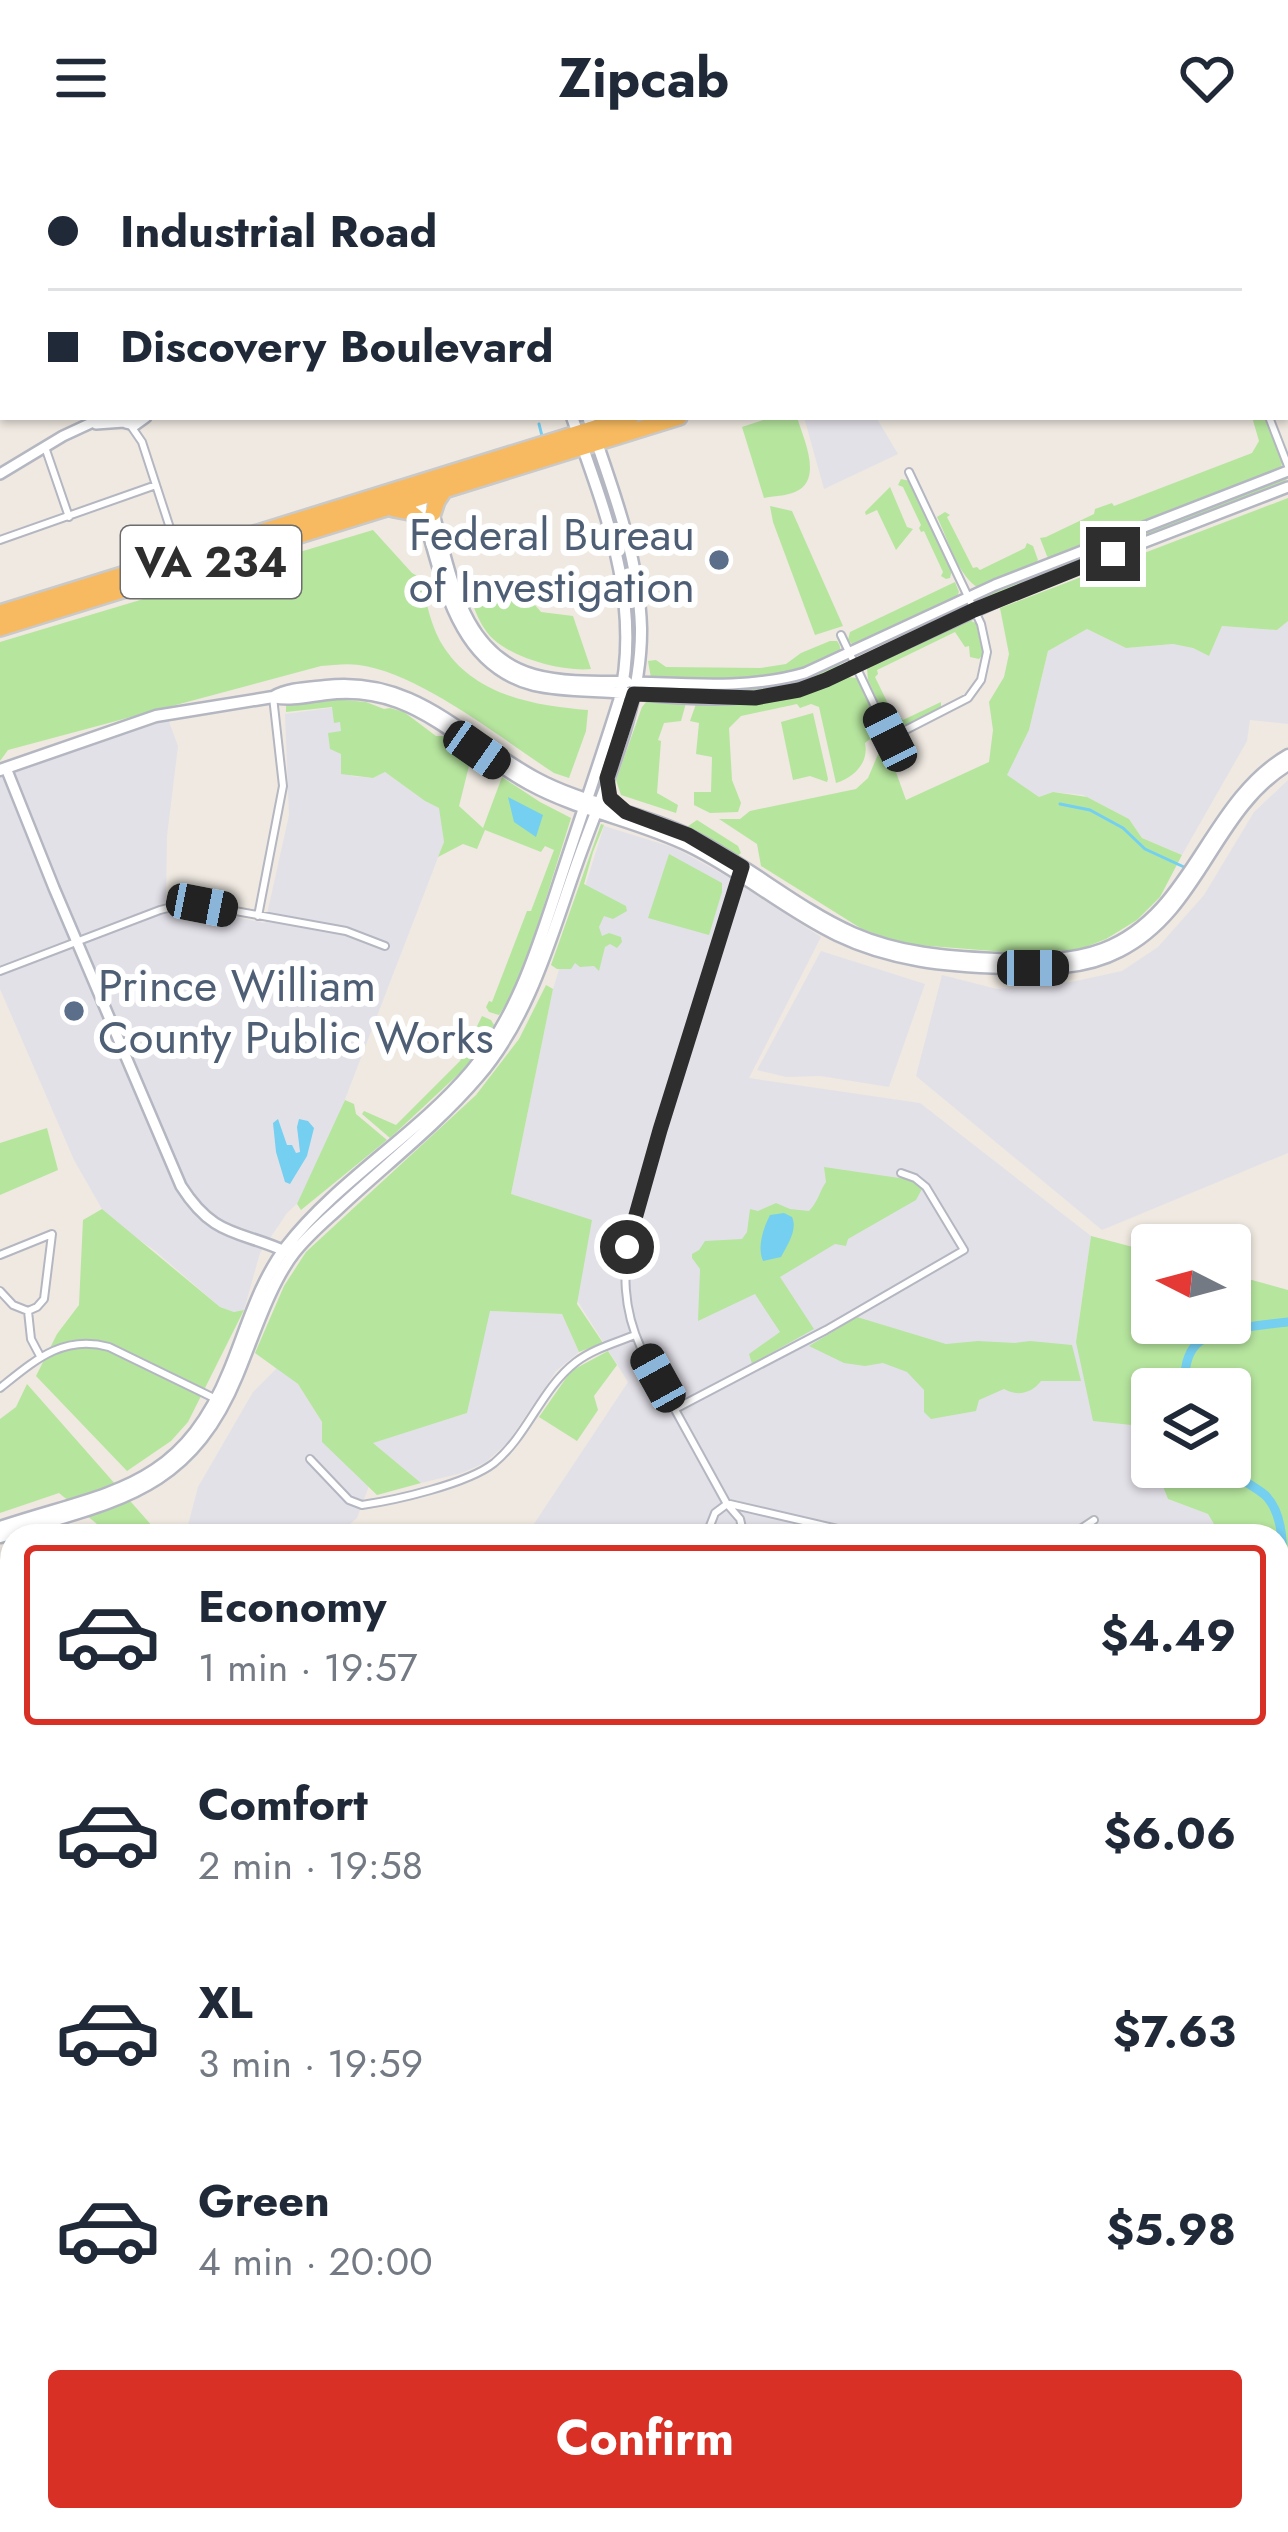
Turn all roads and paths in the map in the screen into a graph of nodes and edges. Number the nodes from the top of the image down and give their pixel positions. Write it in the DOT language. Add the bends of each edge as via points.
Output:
graph roads {
  1 [pos="99,420"];
  2 [pos="145,420"];
  3 [pos="621,420"];
  4 [pos="659,420"];
  5 [pos="1270,420"];
  6 [pos="125,421"];
  7 [pos="91,425"];
  8 [pos="585,431"];
  9 [pos="142,442"];
  10 [pos="45,447"];
  11 [pos="1288,468"];
  12 [pos="909,472"];
  13 [pos="0,474"];
  14 [pos="156,485"];
  15 [pos="1288,487"];
  16 [pos="445,489"];
  17 [pos="421,490"];
  18 [pos="385,508"];
  19 [pos="68,517"];
  20 [pos="430,519"];
  21 [pos="170,528"];
  22 [pos="0,539"];
  23 [pos="968,596"];
  24 [pos="974,610"];
  25 [pos="0,613"];
  26 [pos="0,628"];
  27 [pos="841,634"];
  28 [pos="849,654"];
  29 [pos="626,659"];
  30 [pos="855,667"];
  31 [pos="604,686"];
  32 [pos="629,688"];
  33 [pos="273,698"];
  34 [pos="610,730"];
  35 [pos="1288,755"];
  36 [pos="1288,766"];
  37 [pos="3,769"];
  38 [pos="607,778"];
  39 [pos="591,805"];
  40 [pos="626,812"];
  41 [pos="1219,832"];
  42 [pos="740,871"];
  43 [pos="258,916"];
  44 [pos="77,940"];
  45 [pos="385,946"];
  46 [pos="0,971"];
  47 [pos="901,1173"];
  48 [pos="288,1252"];
  49 [pos="0,1255"];
  50 [pos="0,1291"];
  51 [pos="28,1311"];
  52 [pos="635,1335"];
  53 [pos="40,1356"];
  54 [pos="0,1388"];
  55 [pos="220,1402"];
  56 [pos="675,1409"];
  57 [pos="310,1459"];
  58 [pos="727,1504"];
  59 [pos="1094,1520"];
  60 [pos="10,1524"];
  61 [pos="43,1524"];
  62 [pos="711,1524"];
  63 [pos="741,1524"];
  64 [pos="815,1524"];
  65 [pos="1088,1524"];
  1 -- 7 [label="street"];
  2 -- 9 [label="street"];
  3 -- 8 [label="highway, VA 234"];
  4 -- 8 [label="highway, VA 234"];
  5 -- 11 [label="street"];
  6 -- 7 [label="street"];
  6 -- 9 [label="street"];
  7 -- 10 [label="street"];
  8 -- 16 [label="highway, VA 234"];
  8 -- 17 [label="highway, VA 234"];
  8 -- 29 [label="main road" via="622,576"];
  8 -- 32 [label="main road" via="639,595 641,644"];
  9 -- 14 [label="street"];
  10 -- 13 [label="street"];
  10 -- 19 [label="street"];
  11 -- 23 [label="street"];
  12 -- 23 [label="street"];
  14 -- 19 [label="street"];
  14 -- 21 [label="street"];
  15 -- 24 [label="street"];
  16 -- 17 [label="highway, VA 234"];
  16 -- 20 [label="highway"];
  17 -- 18 [label="highway, VA 234"];
  17 -- 20 [label="main road"];
  17 -- 25 [label="highway, VA 234"];
  18 -- 20 [label="highway"];
  18 -- 26 [label="highway, VA 234"];
  19 -- 22 [label="street"];
  20 -- 31 [label="main road" via="457,618 475,648 546,678"];
  23 -- 24 [label="street"];
  23 -- 28 [label="street"];
  24 -- 30 [label="street"];
  24 -- 30 [label="street" via="985,664 961,704 890,737"];
  27 -- 28 [label="street"];
  28 -- 30 [label="street"];
  28 -- 32 [label="street" via="767,682"];
  29 -- 31 [label="main road"];
  29 -- 32 [label="main road"];
  30 -- 32 [label="street" via="768,697"];
  31 -- 32 [label="main road"];
  31 -- 34 [label="main road"];
  32 -- 34 [label="main road"];
  32 -- 38 [label="main road"];
  33 -- 37 [label="main road" via="156,716"];
  33 -- 39 [label="main road" via="342,684 404,695"];
  33 -- 43 [label="street" via="283,786"];
  34 -- 39 [label="main road"];
  35 -- 41 [label="main road" via="1251,782"];
  36 -- 41 [label="main road"];
  37 -- 44 [label="street"];
  38 -- 39 [label="main road"];
  38 -- 40 [label="main road" via="609,796"];
  39 -- 40 [label="main road"];
  39 -- 42 [label="main road"];
  39 -- 48 [label="main road" via="526,979 487,1051"];
  40 -- 42 [label="main road" via="688,835"];
  41 -- 42 [label="main road" via="1141,927 1108,947 1060,958 896,948"];
  42 -- 52 [label="street" via="627,1244"];
  43 -- 44 [label="street" via="176,905"];
  43 -- 45 [label="street"];
  44 -- 46 [label="street"];
  44 -- 48 [label="street" via="191,1201 225,1230"];
  47 -- 56 [label="street" via="924,1184 964,1250"];
  48 -- 55 [label="main road"];
  49 -- 51 [label="street" via="52,1234 46,1294"];
  50 -- 51 [label="street"];
  51 -- 53 [label="street"];
  52 -- 56 [label="street"];
  52 -- 57 [label="street" via="575,1363 502,1456 462,1480 356,1504"];
  53 -- 54 [label="street"];
  53 -- 55 [label="street" via="65,1345 109,1347"];
  55 -- 60 [label="main road" via="141,1480"];
  55 -- 61 [label="main road" via="187,1455 161,1478"];
  56 -- 58 [label="street"];
  58 -- 62 [label="street"];
  58 -- 63 [label="street"];
  58 -- 64 [label="street"];
  59 -- 65 [label="street"];
}
